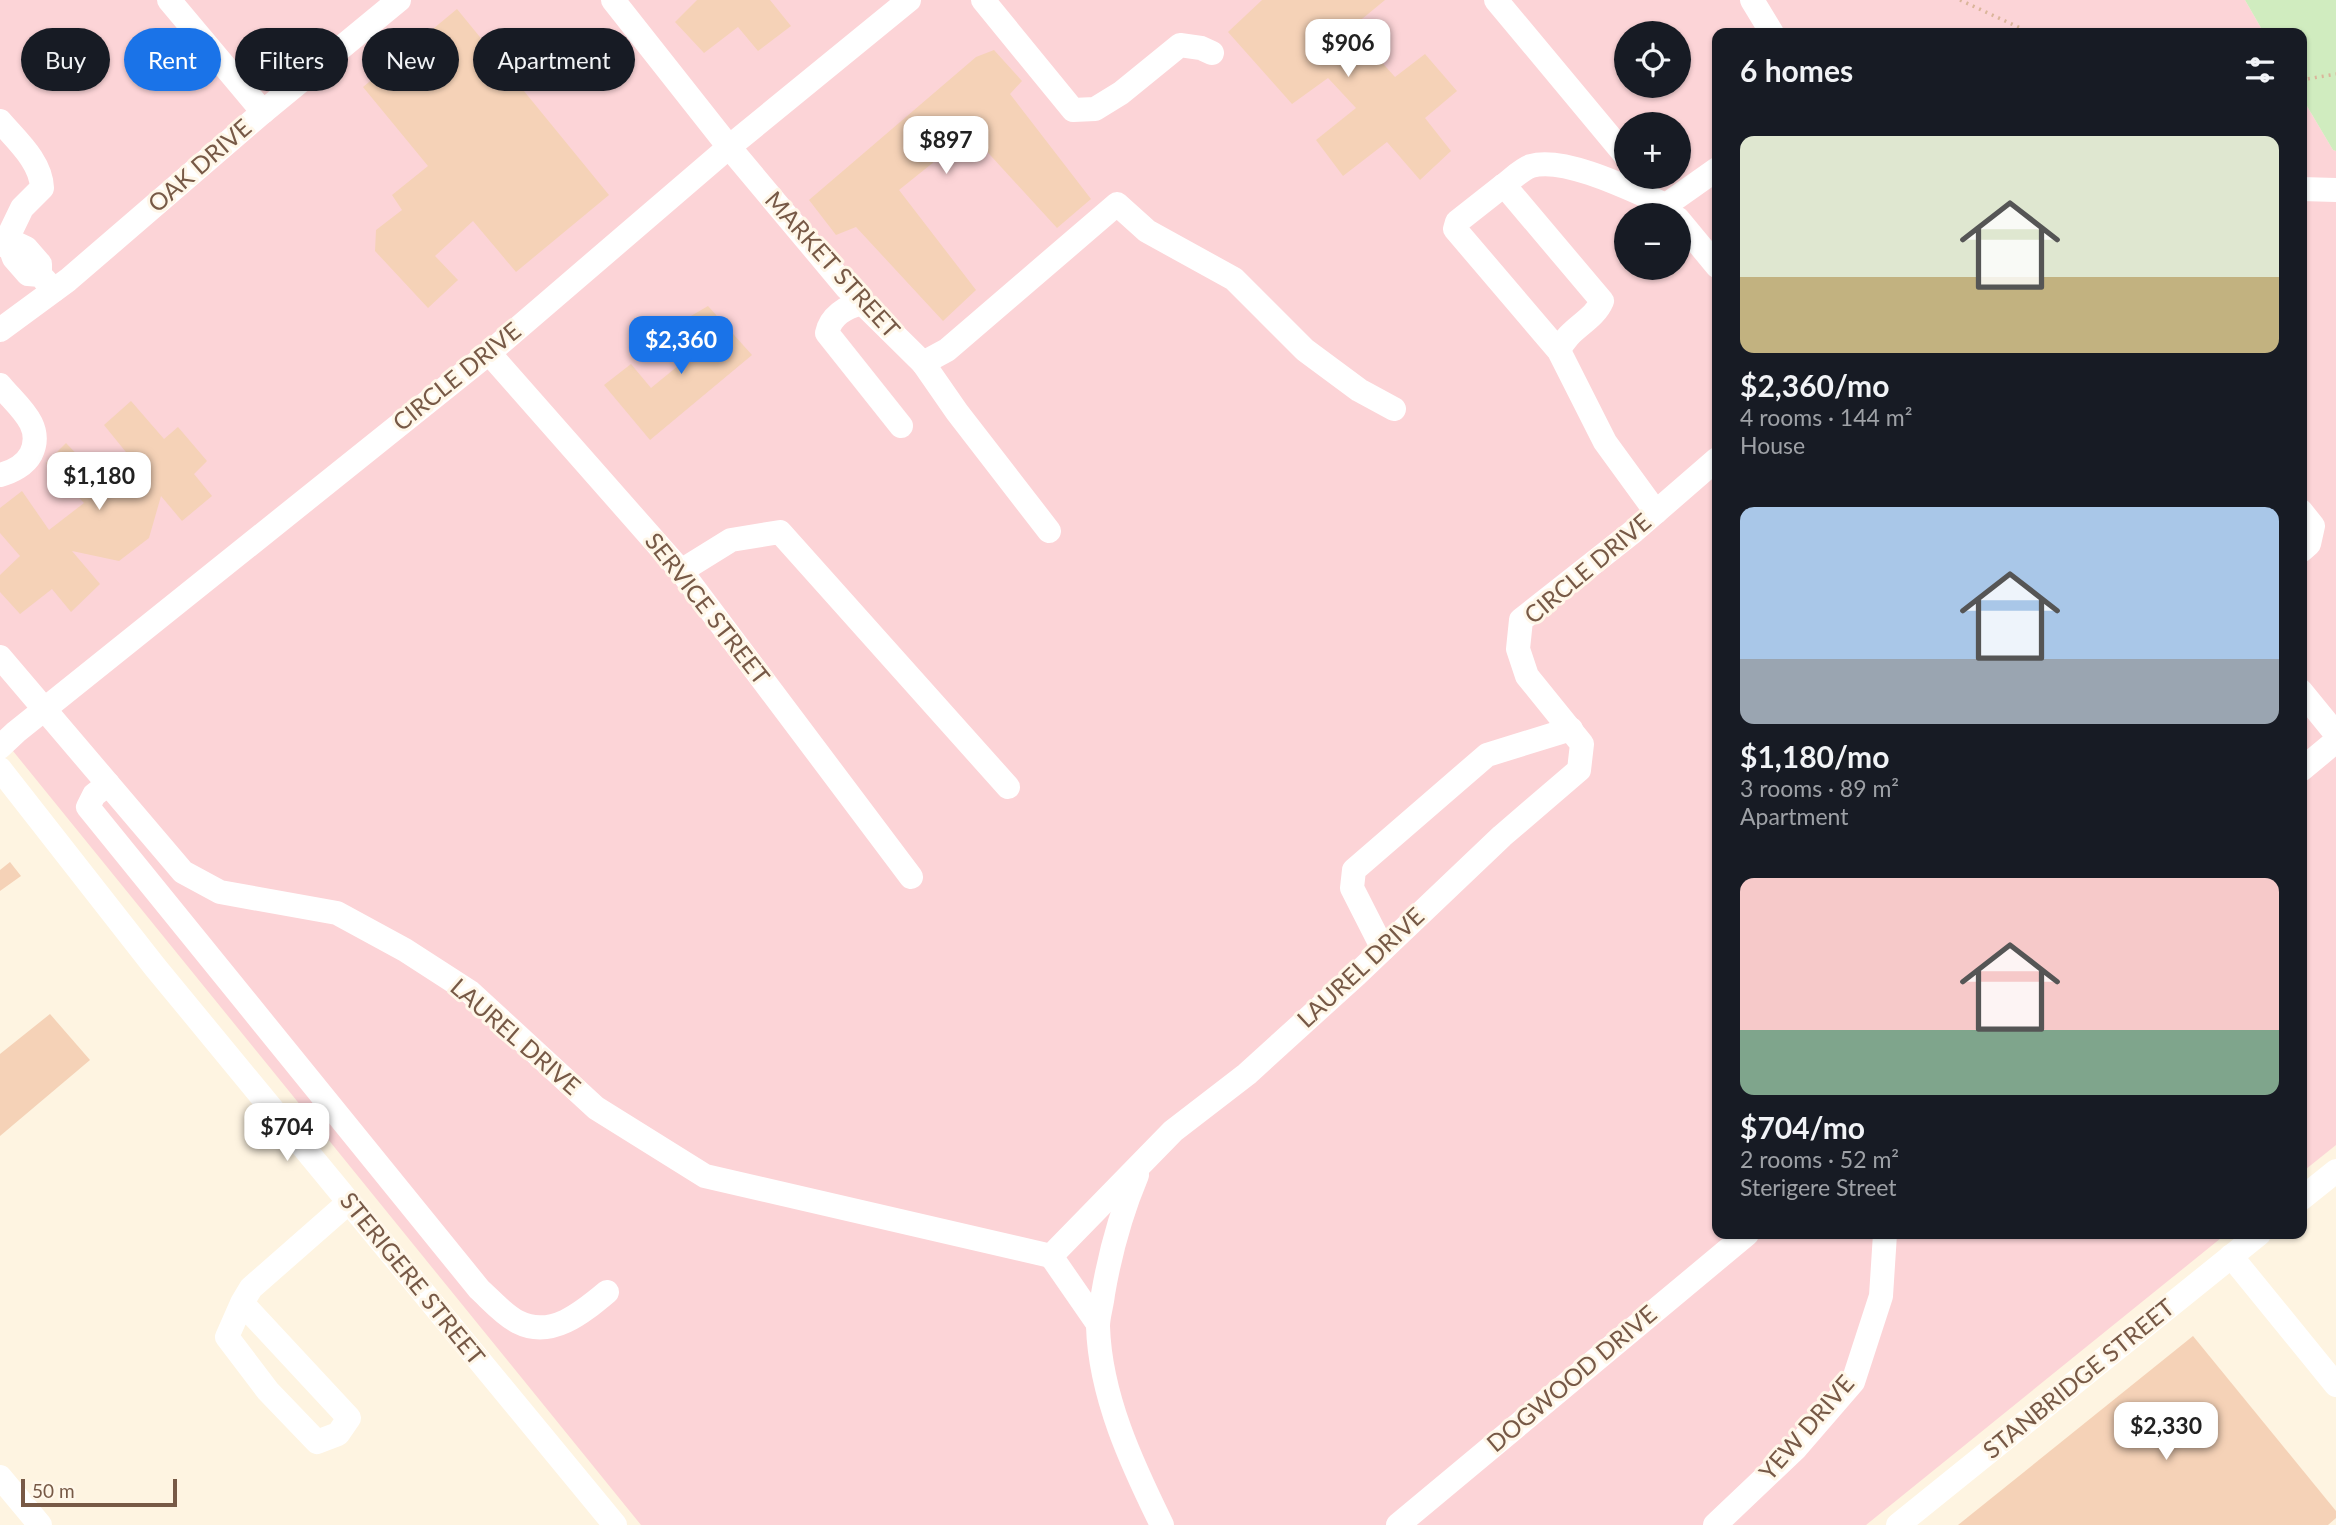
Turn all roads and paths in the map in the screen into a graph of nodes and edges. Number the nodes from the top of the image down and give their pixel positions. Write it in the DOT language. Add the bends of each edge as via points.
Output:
graph roads {
  1 [pos="169,0"];
  2 [pos="400,0"];
  3 [pos="613,0"];
  4 [pos="909,0"];
  5 [pos="983,0"];
  6 [pos="1496,0"];
  7 [pos="1752,0"];
  8 [pos="1960,0"];
  9 [pos="1769,28"];
  10 [pos="2020,28"];
  11 [pos="1212,53"];
  12 [pos="2336,74"];
  13 [pos="2307,79"];
  14 [pos="263,112"];
  15 [pos="0,121"];
  16 [pos="1614,142"];
  17 [pos="729,147"];
  18 [pos="1712,174"];
  19 [pos="1504,185"];
  20 [pos="1653,189"];
  21 [pos="2307,189"];
  22 [pos="2336,191"];
  23 [pos="1653,203"];
  24 [pos="1665,203"];
  25 [pos="1683,203"];
  26 [pos="1691,235"];
  27 [pos="2,238"];
  28 [pos="1712,260"];
  29 [pos="47,282"];
  30 [pos="861,304"];
  31 [pos="0,330"];
  32 [pos="1559,351"];
  33 [pos="489,353"];
  34 [pos="923,363"];
  35 [pos="0,385"];
  36 [pos="1394,409"];
  37 [pos="901,426"];
  38 [pos="1712,463"];
  39 [pos="0,475"];
  40 [pos="1656,512"];
  41 [pos="2307,518"];
  42 [pos="1049,531"];
  43 [pos="2307,546"];
  44 [pos="681,571"];
  45 [pos="0,657"];
  46 [pos="2307,698"];
  47 [pos="45,709"];
  48 [pos="1571,729"];
  49 [pos="2336,734"];
  50 [pos="2336,741"];
  51 [pos="0,747"];
  52 [pos="2307,766"];
  53 [pos="0,769"];
  54 [pos="1579,770"];
  55 [pos="108,785"];
  56 [pos="1008,787"];
  57 [pos="911,877"];
  58 [pos="1383,948"];
  59 [pos="1141,1164"];
  60 [pos="2336,1171"];
  61 [pos="2307,1194"];
  62 [pos="349,1202"];
  63 [pos="1740,1239"];
  64 [pos="1885,1239"];
  65 [pos="2253,1239"];
  66 [pos="1051,1256"];
  67 [pos="2231,1256"];
  68 [pos="607,1292"];
  69 [pos="242,1303"];
  70 [pos="1098,1324"];
  71 [pos="304,1369"];
  72 [pos="2336,1385"];
  73 [pos="272,1395"];
  74 [pos="0,1477"];
  75 [pos="605,1522"];
  76 [pos="40,1525"];
  77 [pos="1162,1525"];
  78 [pos="1398,1525"];
  79 [pos="1715,1525"];
  80 [pos="1898,1525"];
  1 -- 14 [label="street"];
  2 -- 14 [label="street, OAK DRIVE"];
  3 -- 17 [label="street, MARKET STREET"];
  4 -- 17 [label="street, CIRCLE DRIVE"];
  5 -- 11 [label="street" via="1073,110 1095,109 1180,45"];
  6 -- 16 [label="street"];
  7 -- 9 [label="street"];
  8 -- 10 [label="path"];
  12 -- 13 [label="path"];
  14 -- 29 [label="street, OAK DRIVE"];
  15 -- 27 [label="street" via="42,177 42,188"];
  17 -- 30 [label="street, MARKET STREET"];
  17 -- 33 [label="street, CIRCLE DRIVE"];
  18 -- 25 [label="street"];
  19 -- 23 [label="street" via="1530,166 1558,164 1612,182"];
  19 -- 32 [label="street" via="1602,301 1599,309 1564,339"];
  19 -- 32 [label="street" via="1457,222 1455,229"];
  20 -- 24 [label="street"];
  21 -- 22 [label="street"];
  26 -- 28 [label="street"];
  27 -- 29 [label="street" via="26,248 40,264"];
  29 -- 31 [label="street, OAK DRIVE"];
  30 -- 34 [label="street, MARKET STREET"];
  30 -- 37 [label="street" via="848,306 830,323 827,333"];
  32 -- 40 [label="street" via="1605,442"];
  33 -- 44 [label="street, SERVICE STREET"];
  33 -- 47 [label="street, CIRCLE DRIVE"];
  34 -- 36 [label="street" via="947,349 1117,204 1147,231 1234,279 1306,350 1359,390"];
  34 -- 42 [label="street, MARKET STREET"];
  35 -- 39 [label="street" via="36,434 28,459"];
  38 -- 40 [label="street, CIRCLE DRIVE"];
  40 -- 48 [label="street, CIRCLE DRIVE" via="1521,620 1518,649 1527,676"];
  41 -- 43 [label="street" via="2313,526"];
  44 -- 56 [label="street" via="731,540 780,532"];
  44 -- 57 [label="street, SERVICE STREET"];
  45 -- 47 [label="street, LAUREL DRIVE"];
  46 -- 49 [label="street"];
  47 -- 51 [label="street, CIRCLE DRIVE"];
  47 -- 55 [label="street, LAUREL DRIVE"];
  48 -- 54 [label="street, CIRCLE DRIVE" via="1582,744"];
  48 -- 58 [label="street" via="1487,755 1354,870 1352,888"];
  50 -- 52 [label="street"];
  53 -- 62 [label="street, STERIGERE STREET" via="155,967"];
  54 -- 58 [label="street, LAUREL DRIVE"];
  55 -- 66 [label="street, LAUREL DRIVE" via="183,872 220,892 337,913 405,950 470,992 596,1108 705,1177"];
  55 -- 68 [label="street" via="94,794 88,807 479,1289 516,1321 536,1329 579,1315"];
  58 -- 59 [label="street, LAUREL DRIVE" via="1247,1074 1173,1130"];
  59 -- 66 [label="street, LAUREL DRIVE"];
  59 -- 70 [label="street, LAUREL DRIVE" via="1123,1208"];
  60 -- 61 [label="street"];
  62 -- 69 [label="street" via="251,1288"];
  62 -- 75 [label="street, STERIGERE STREET"];
  63 -- 78 [label="street, DOGWOOD DRIVE"];
  64 -- 79 [label="street, YEW DRIVE" via="1881,1296 1853,1382 1796,1448"];
  65 -- 67 [label="street, STANBRIDGE STREET"];
  66 -- 70 [label="street, LAUREL DRIVE"];
  67 -- 72 [label="street"];
  67 -- 80 [label="street, STANBRIDGE STREET"];
  69 -- 71 [label="street"];
  69 -- 73 [label="street" via="227,1338"];
  70 -- 77 [label="street, LAUREL DRIVE" via="1102,1367 1113,1407"];
  71 -- 73 [label="street"];
  71 -- 73 [label="street" via="349,1418 338,1434 317,1442"];
  74 -- 76 [label="street"];
}
